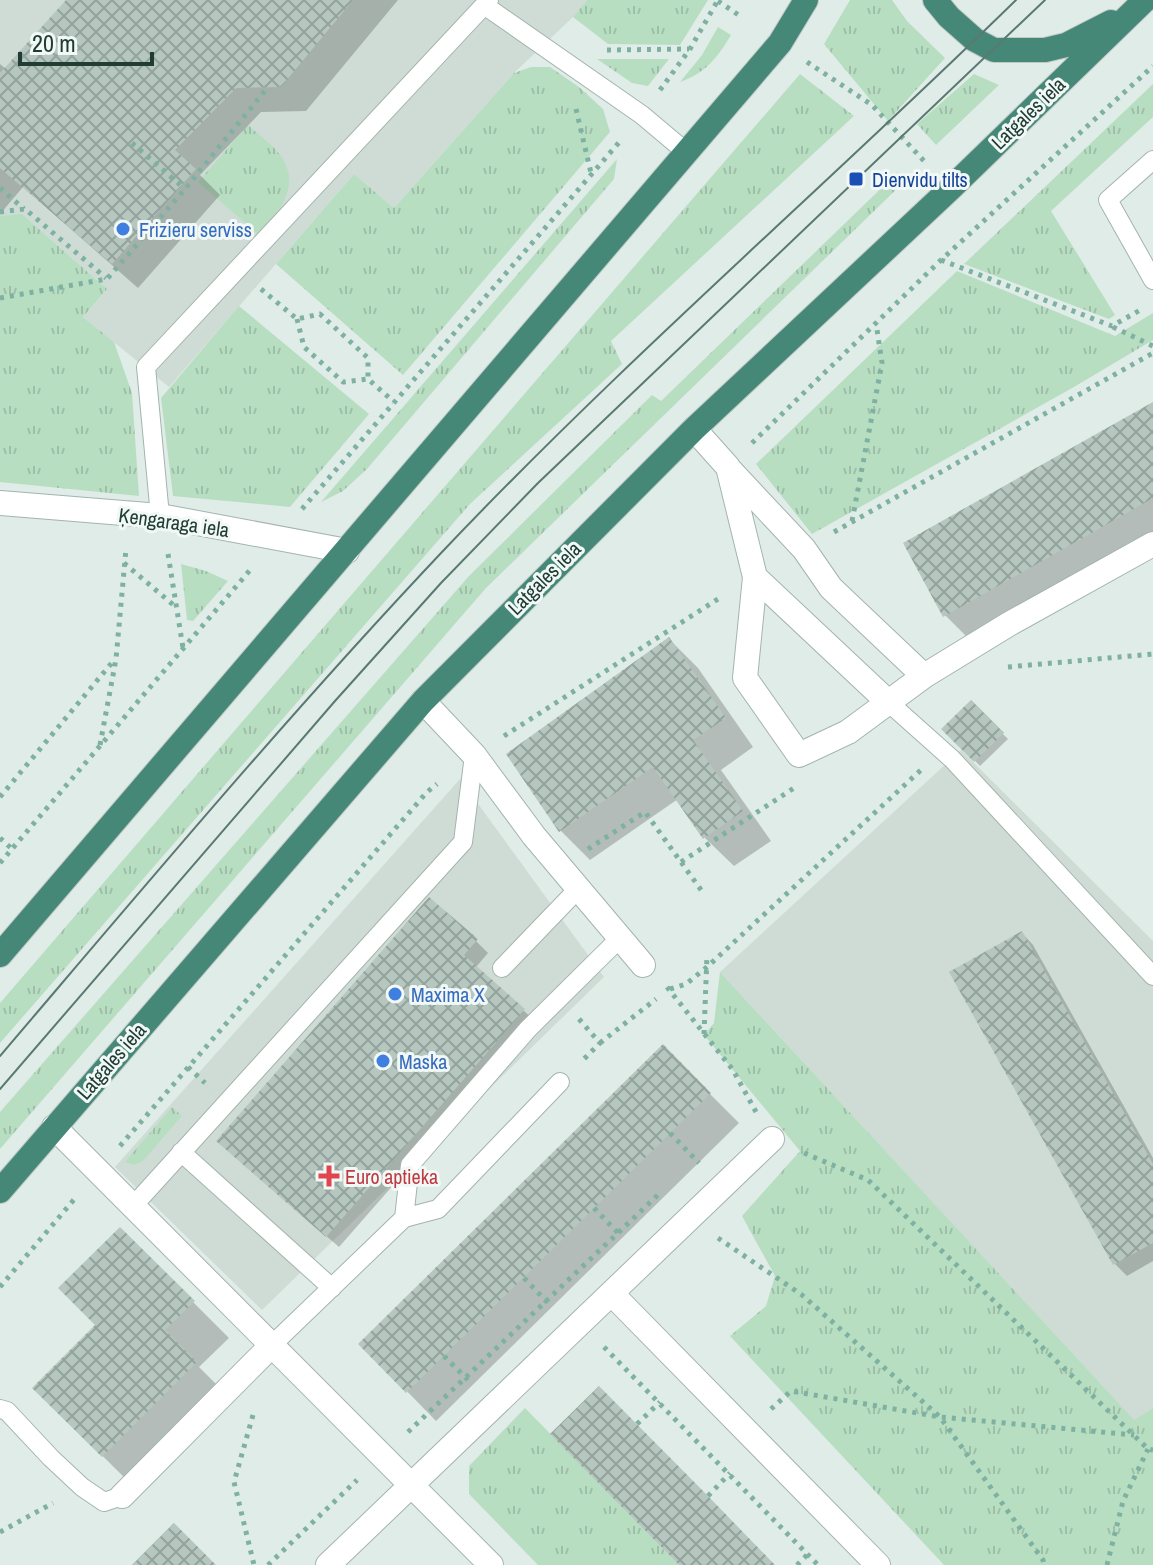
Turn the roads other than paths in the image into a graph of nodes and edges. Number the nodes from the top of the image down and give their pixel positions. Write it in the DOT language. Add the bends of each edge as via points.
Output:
graph roads {
  1 [pos="806,0"];
  2 [pos="935,0"];
  3 [pos="486,3"];
  4 [pos="1139,5"];
  5 [pos="686,152"];
  6 [pos="1153,160"];
  7 [pos="1153,280"];
  8 [pos="694,429"];
  9 [pos="728,467"];
  10 [pos="0,503"];
  11 [pos="160,516"];
  12 [pos="1153,544"];
  13 [pos="347,551"];
  14 [pos="755,577"];
  15 [pos="924,676"];
  16 [pos="423,701"];
  17 [pos="887,701"];
  18 [pos="474,755"];
  19 [pos="577,890"];
  20 [pos="620,938"];
  21 [pos="0,955"];
  22 [pos="643,965"];
  23 [pos="502,968"];
  24 [pos="1153,976"];
  25 [pos="560,1082"];
  26 [pos="54,1127"];
  27 [pos="772,1139"];
  28 [pos="181,1152"];
  29 [pos="0,1191"];
  30 [pos="134,1205"];
  31 [pos="404,1218"];
  32 [pos="332,1288"];
  33 [pos="612,1294"];
  34 [pos="273,1344"];
  35 [pos="0,1409"];
  36 [pos="412,1484"];
  37 [pos="122,1496"];
  38 [pos="328,1565"];
  39 [pos="491,1565"];
  40 [pos="878,1565"];
  1 -- 5 [label="highway" via="780,43"];
  2 -- 4 [label="highway, Latgales iela" via="975,40 994,50 1066,45"];
  3 -- 5 [label="lane"];
  3 -- 11 [label="lane" via="146,367"];
  4 -- 8 [label="highway, Latgales iela"];
  5 -- 13 [label="highway"];
  6 -- 7 [label="lane" via="1108,200"];
  8 -- 9 [label="street"];
  8 -- 16 [label="highway, Latgales iela"];
  9 -- 14 [label="street"];
  9 -- 15 [label="street" via="804,549 831,588"];
  10 -- 11 [label="street, Ķengaraga iela"];
  11 -- 13 [label="street, Ķengaraga iela"];
  12 -- 15 [label="street"];
  13 -- 21 [label="highway"];
  14 -- 17 [label="street"];
  14 -- 17 [label="street" via="745,678 799,755 848,732"];
  15 -- 17 [label="street"];
  16 -- 18 [label="street"];
  16 -- 26 [label="highway, Latgales iela"];
  17 -- 24 [label="lane" via="942,750"];
  18 -- 19 [label="street"];
  18 -- 28 [label="lane" via="463,842"];
  19 -- 20 [label="street"];
  19 -- 23 [label="lane"];
  20 -- 22 [label="street"];
  20 -- 31 [label="lane" via="528,1029 410,1165"];
  25 -- 31 [label="lane" via="438,1209"];
  26 -- 29 [label="highway, Latgales iela"];
  26 -- 30 [label="street"];
  27 -- 33 [label="street"];
  28 -- 30 [label="lane"];
  28 -- 32 [label="lane"];
  30 -- 34 [label="street"];
  31 -- 32 [label="lane"];
  32 -- 34 [label="lane"];
  33 -- 36 [label="street"];
  33 -- 40 [label="street"];
  34 -- 36 [label="street"];
  34 -- 37 [label="street"];
  35 -- 37 [label="lane" via="82,1487 104,1502"];
  36 -- 38 [label="street"];
  36 -- 39 [label="street"];
}
